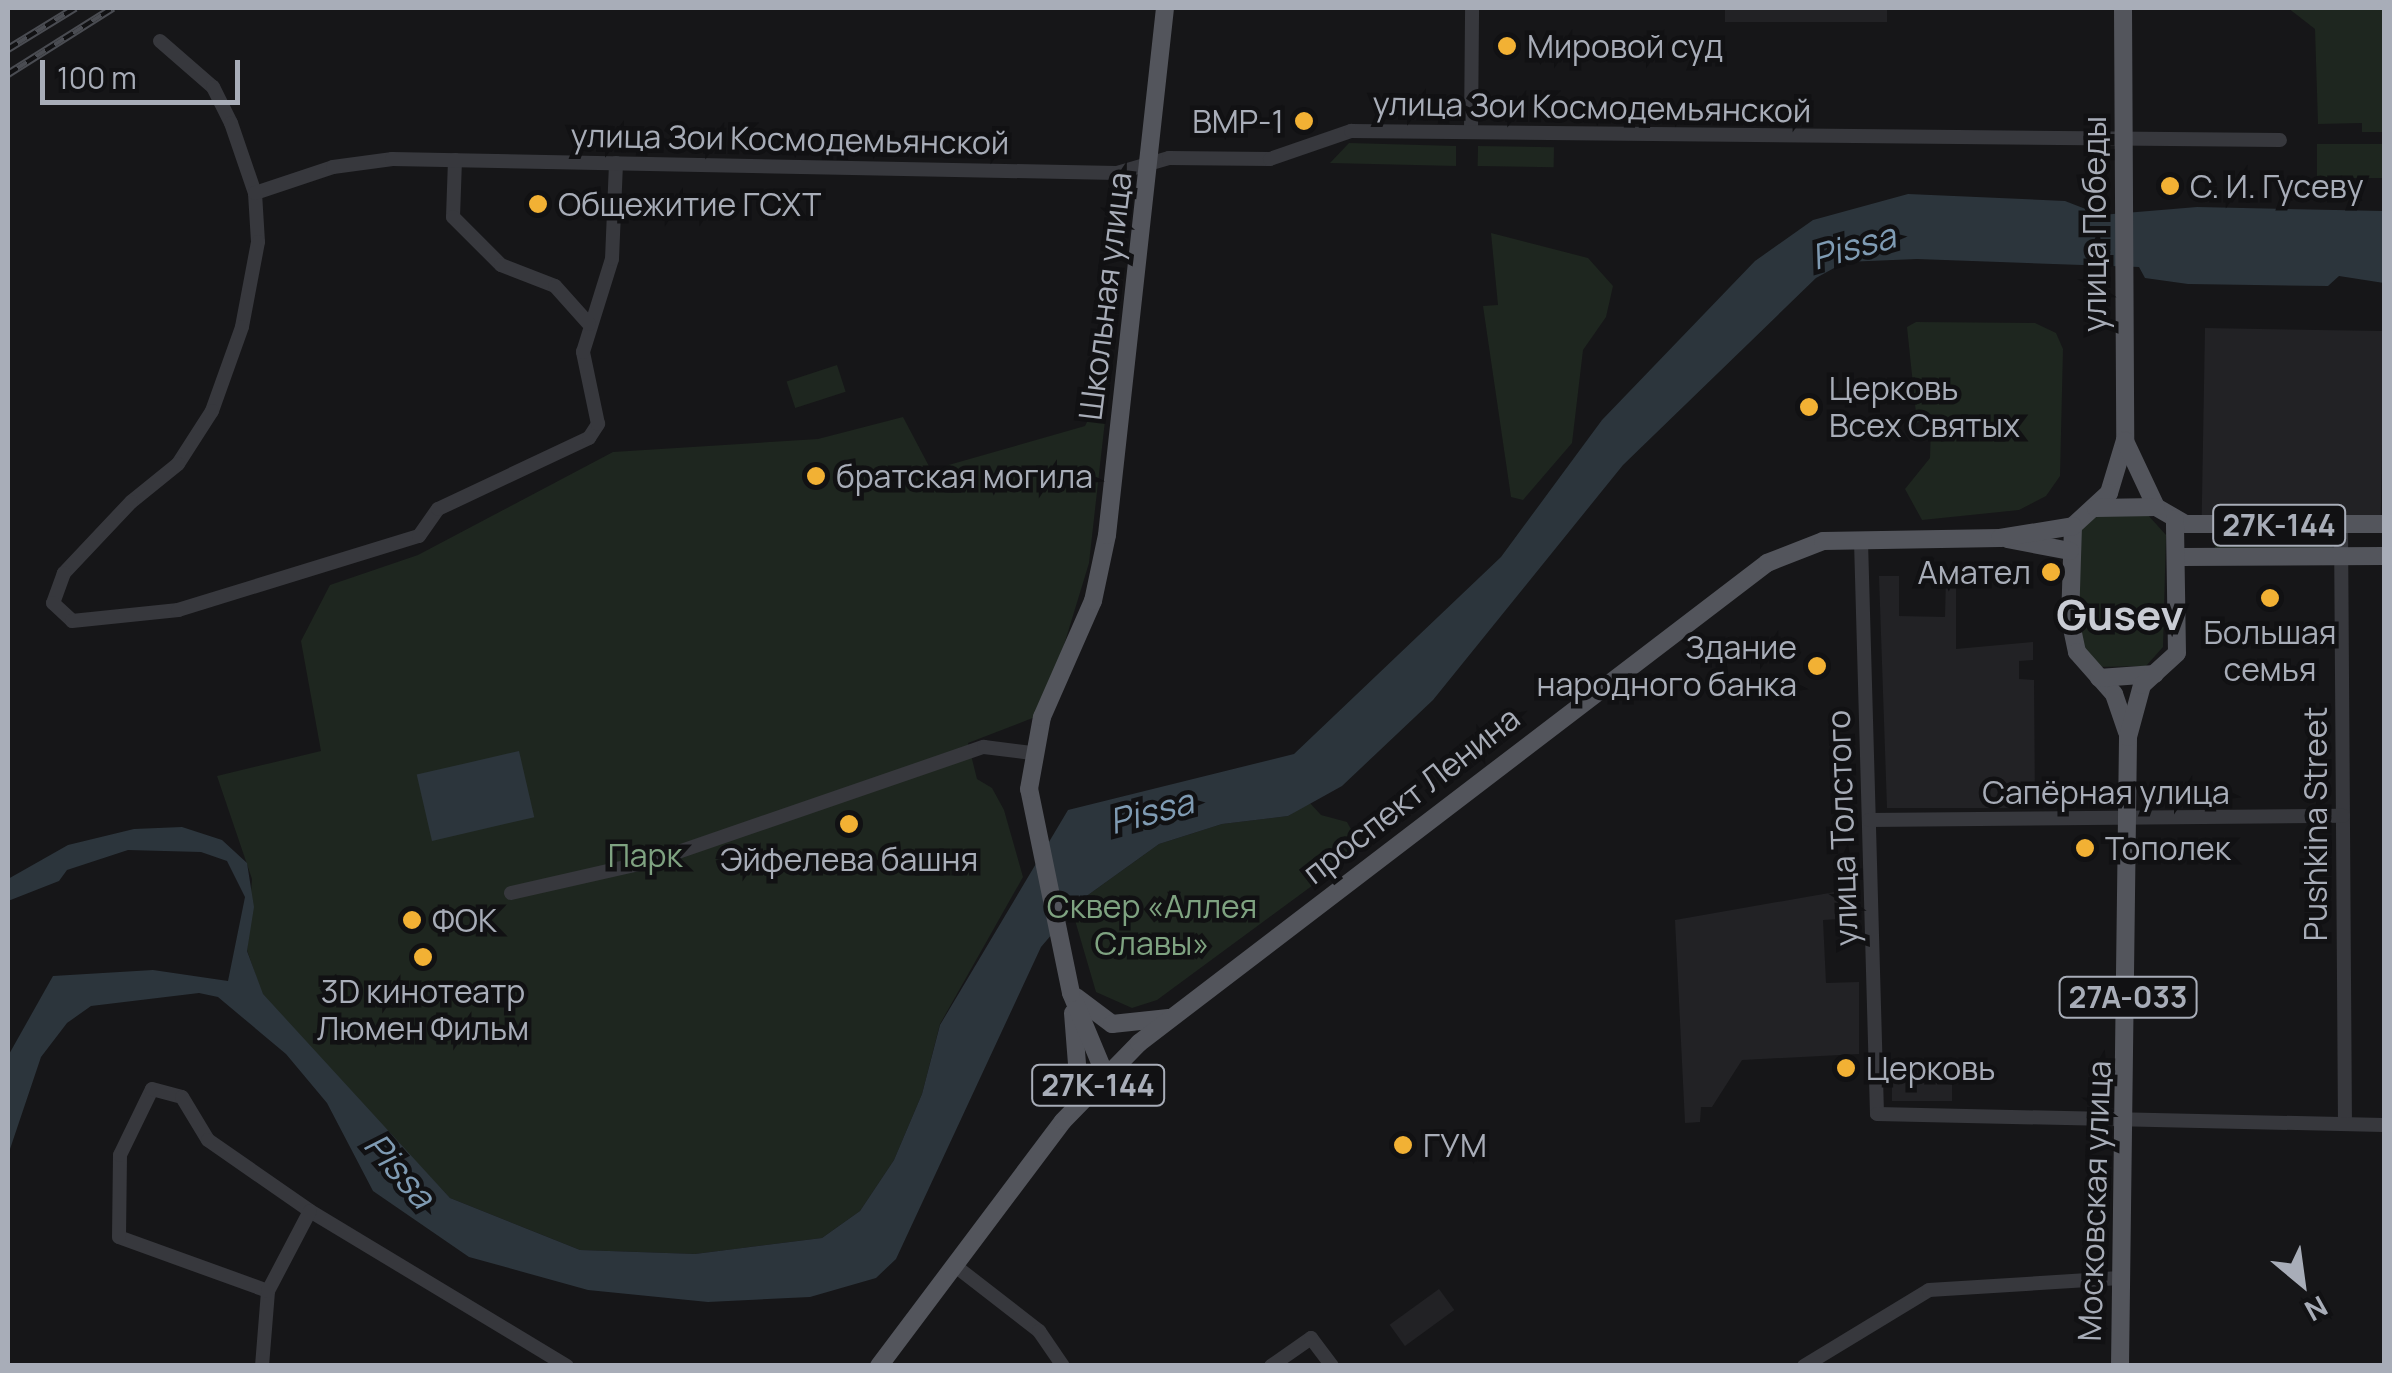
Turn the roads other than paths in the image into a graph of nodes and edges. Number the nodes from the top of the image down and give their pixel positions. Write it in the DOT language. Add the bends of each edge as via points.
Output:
graph roads {
  1 [pos="1165,8"];
  2 [pos="1472,8"];
  3 [pos="2122,8"];
  4 [pos="160,41"];
  5 [pos="1471,132"];
  6 [pos="2125,140"];
  7 [pos="2280,140"];
  8 [pos="454,160"];
  9 [pos="1151,162"];
  10 [pos="616,163"];
  11 [pos="255,193"];
  12 [pos="589,324"];
  13 [pos="2125,440"];
  14 [pos="2156,507"];
  15 [pos="2096,508"];
  16 [pos="2174,519"];
  17 [pos="2384,524"];
  18 [pos="2341,525"];
  19 [pos="2073,526"];
  20 [pos="2000,538"];
  21 [pos="1862,540"];
  22 [pos="2070,552"];
  23 [pos="2342,556"];
  24 [pos="2384,556"];
  25 [pos="2180,557"];
  26 [pos="2155,674"];
  27 [pos="2098,678"];
  28 [pos="2128,737"];
  29 [pos="1032,753"];
  30 [pos="2342,816"];
  31 [pos="1869,820"];
  32 [pos="2130,820"];
  33 [pos="511,893"];
  34 [pos="1071,993"];
  35 [pos="1175,1017"];
  36 [pos="1106,1077"];
  37 [pos="1080,1102"];
  38 [pos="2127,1122"];
  39 [pos="2345,1124"];
  40 [pos="2384,1125"];
  41 [pos="310,1211"];
  42 [pos="954,1265"];
  43 [pos="2120,1278"];
  44 [pos="268,1291"];
  45 [pos="262,1366"];
  46 [pos="568,1366"];
  47 [pos="878,1366"];
  48 [pos="1064,1366"];
  49 [pos="1271,1366"];
  50 [pos="1332,1366"];
  51 [pos="1804,1366"];
  52 [pos="2120,1366"];
  1 -- 9 [label="main road, Школьная улица"];
  2 -- 5 [label="street"];
  3 -- 6 [label="main road, улица Победы"];
  4 -- 11 [label="street" via="213,87"];
  5 -- 6 [label="street, улица Зои Космодемьянской"];
  5 -- 9 [label="street, улица Зои Космодемьянской" via="1351,131 1270,160"];
  6 -- 7 [label="street, улица Зои Космодемьянской"];
  6 -- 13 [label="main road, улица Победы"];
  8 -- 10 [label="street, улица Зои Космодемьянской"];
  8 -- 11 [label="street, улица Зои Космодемьянской" via="333,167"];
  8 -- 12 [label="street" via="453,217 502,265 555,286"];
  9 -- 10 [label="street, улица Зои Космодемьянской" via="1117,173"];
  9 -- 29 [label="main road, Школьная улица" via="1107,535 1092,601"];
  10 -- 12 [label="street" via="612,259"];
  11 -- 12 [label="street" via="255,259 242,326 212,411 178,464 131,502 64,574 54,603 72,621 178,610 419,536 438,509 588,438 598,424 583,352"];
  13 -- 14 [label="main road"];
  13 -- 15 [label="main road" via="2109,492"];
  14 -- 15 [label="main road"];
  14 -- 16 [label="main road"];
  15 -- 19 [label="main road"];
  16 -- 18 [label="main road, 27К-144" via="2198,526"];
  16 -- 25 [label="main road"];
  17 -- 18 [label="main road, 27К-144"];
  18 -- 23 [label="street, Pushkina Street"];
  19 -- 20 [label="main road, проспект Ленина / 27К-144"];
  19 -- 22 [label="main road, Московская улица"];
  20 -- 21 [label="main road, проспект Ленина / 27К-144"];
  20 -- 22 [label="main road, проспект Ленина / 27К-144"];
  21 -- 31 [label="street, улица Толстого"];
  21 -- 35 [label="main road, проспект Ленина / 27К-144" via="1805,544 1767,563"];
  22 -- 27 [label="main road, Московская улица" via="2072,635"];
  23 -- 24 [label="main road, 27К-144"];
  23 -- 25 [label="main road, 27К-144"];
  23 -- 30 [label="street, Pushkina Street"];
  25 -- 26 [label="main road, Московская улица" via="2177,653"];
  26 -- 27 [label="main road"];
  26 -- 28 [label="main road, Московская улица" via="2138,692"];
  27 -- 28 [label="main road, Московская улица" via="2114,694"];
  28 -- 32 [label="main road, Московская улица / 27А-033"];
  29 -- 33 [label="street" via="984,747 652,861"];
  29 -- 34 [label="main road, Школьная улица" via="1036,828"];
  30 -- 32 [label="street, Сапёрная улица"];
  30 -- 39 [label="street, Pushkina Street"];
  31 -- 32 [label="street, Сапёрная улица"];
  31 -- 38 [label="street, улица Толстого" via="1877,1114"];
  32 -- 38 [label="main road, Московская улица / 27А-033"];
  34 -- 35 [label="main road" via="1112,1024"];
  34 -- 36 [label="main road, Школьная улица"];
  34 -- 37 [label="main road, Школьная улица"];
  35 -- 36 [label="main road, проспект Ленина / 27К-144"];
  36 -- 37 [label="main road, проспект Ленина / 27К-144"];
  37 -- 42 [label="main road, проспект Ленина / 27К-144"];
  38 -- 39 [label="street"];
  38 -- 43 [label="main road, Московская улица / 27А-033"];
  39 -- 40 [label="street"];
  41 -- 44 [label="street"];
  41 -- 44 [label="street" via="208,1140 182,1097 152,1089 120,1155 119,1237"];
  41 -- 46 [label="street"];
  42 -- 47 [label="main road, проспект Ленина / 27К-144"];
  42 -- 48 [label="street" via="1039,1331"];
  43 -- 51 [label="street" via="1929,1290"];
  43 -- 52 [label="main road, Московская улица / 27А-033"];
  44 -- 45 [label="street"];
  49 -- 50 [label="street" via="1311,1338"];
}
